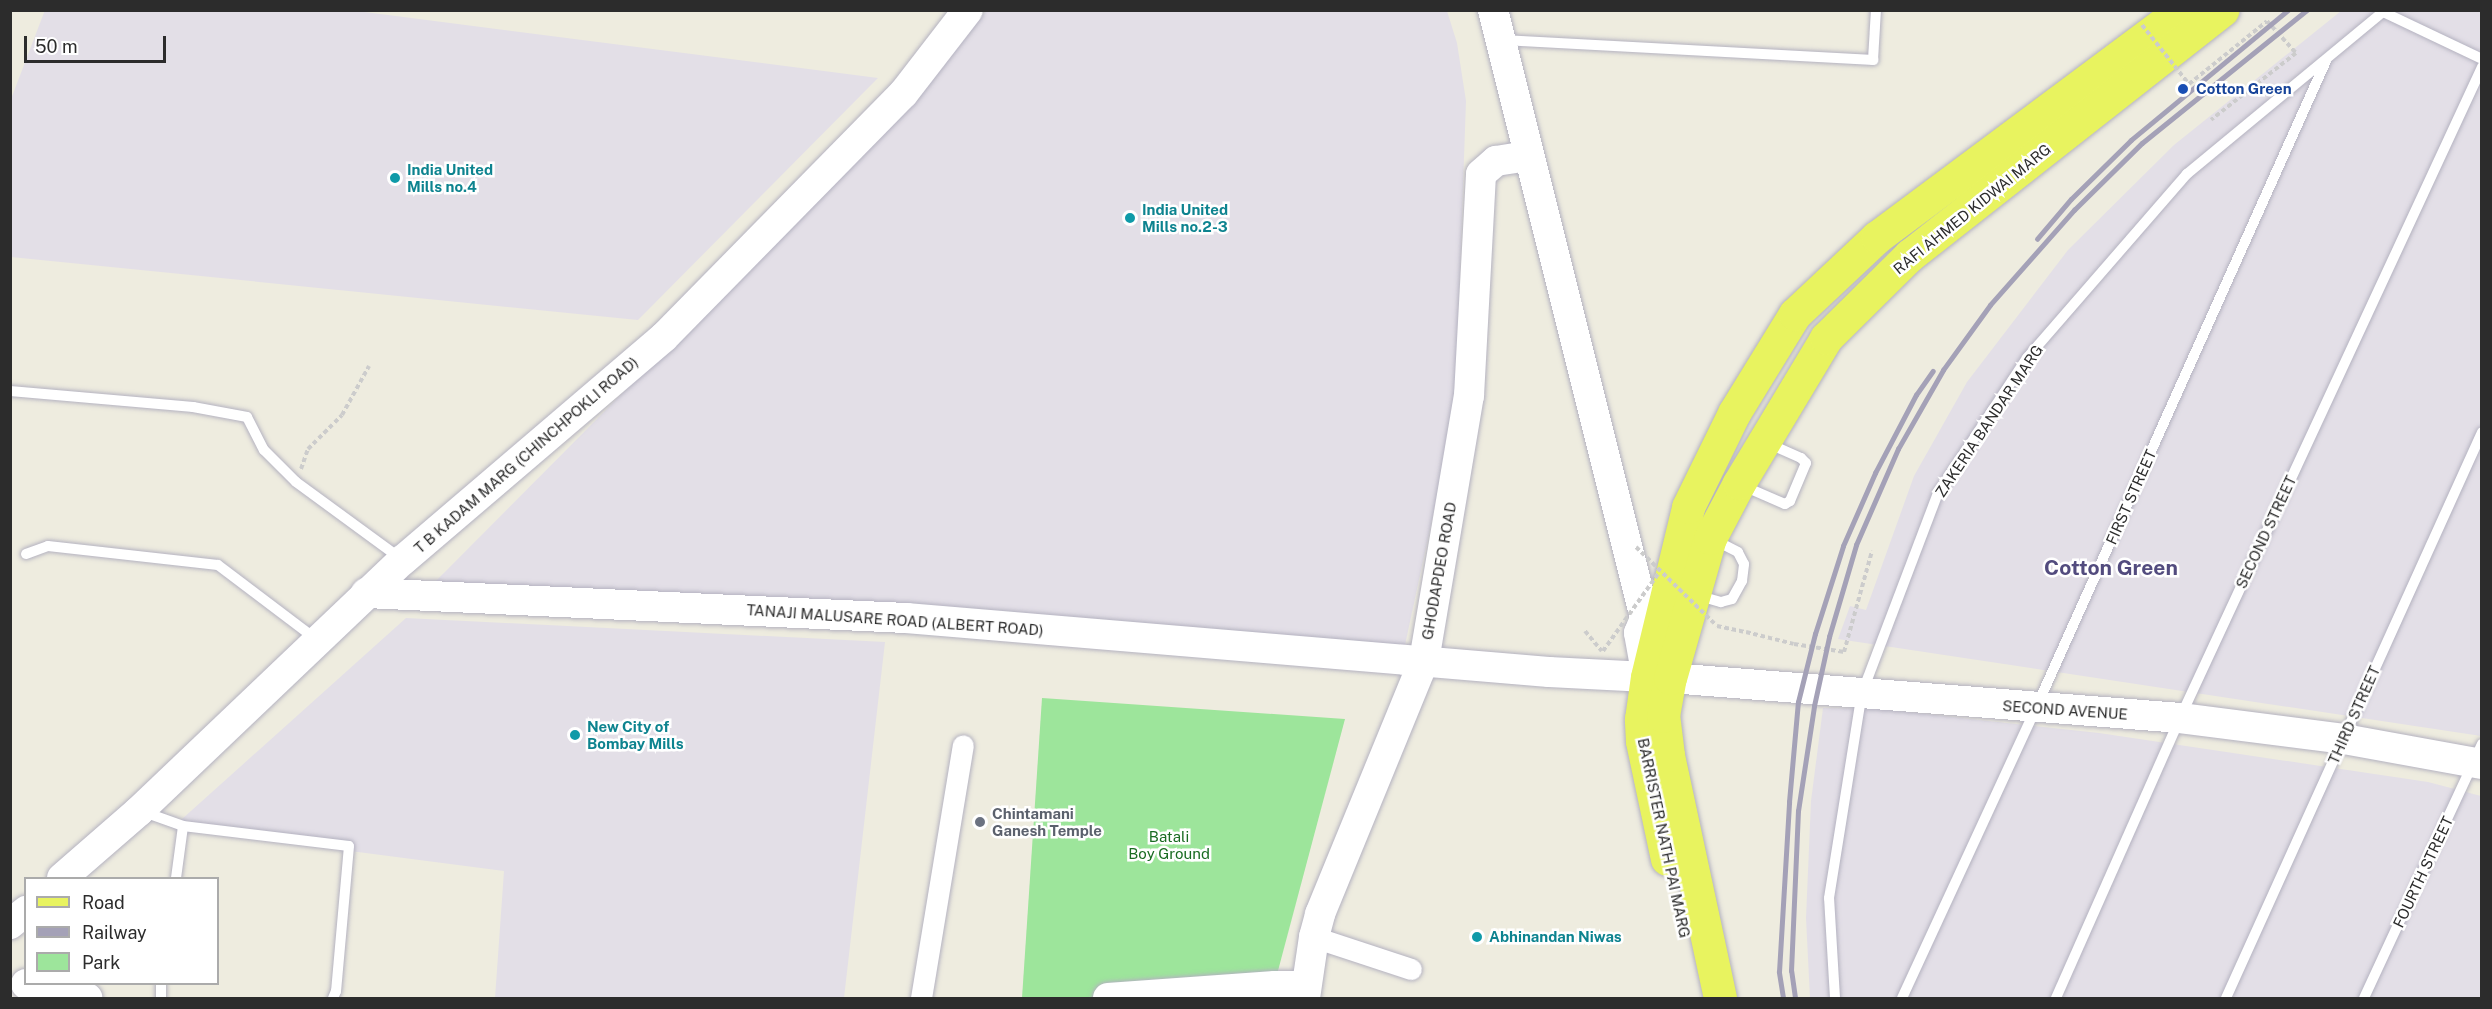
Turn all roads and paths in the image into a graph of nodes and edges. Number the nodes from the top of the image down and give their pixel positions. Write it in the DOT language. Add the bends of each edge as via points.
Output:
graph roads {
  1 [pos="968,10"];
  2 [pos="1475,10"];
  3 [pos="1492,10"];
  4 [pos="1876,10"];
  5 [pos="2181,10"];
  6 [pos="2223,10"];
  7 [pos="2384,11"];
  8 [pos="2142,25"];
  9 [pos="1500,40"];
  10 [pos="2326,59"];
  11 [pos="2481,59"];
  12 [pos="2481,67"];
  13 [pos="2211,120"];
  14 [pos="1522,157"];
  15 [pos="369,366"];
  16 [pos="10,391"];
  17 [pos="2481,432"];
  18 [pos="1764,441"];
  19 [pos="296,482"];
  20 [pos="1739,483"];
  21 [pos="1636,547"];
  22 [pos="1872,552"];
  23 [pos="26,554"];
  24 [pos="403,560"];
  25 [pos="1660,571"];
  26 [pos="366,593"];
  27 [pos="1586,631"];
  28 [pos="318,640"];
  29 [pos="1424,661"];
  30 [pos="1658,678"];
  31 [pos="1862,693"];
  32 [pos="2036,708"];
  33 [pos="2180,718"];
  34 [pos="2344,739"];
  35 [pos="963,745"];
  36 [pos="2479,757"];
  37 [pos="139,811"];
  38 [pos="183,826"];
  39 [pos="64,877"];
  40 [pos="176,877"];
  41 [pos="24,913"];
  42 [pos="10,924"];
  43 [pos="1314,937"];
  44 [pos="1411,969"];
  45 [pos="34,985"];
  46 [pos="1305,992"];
  47 [pos="87,999"];
  48 [pos="333,999"];
  49 [pos="921,999"];
  50 [pos="1108,999"];
  51 [pos="1699,999"];
  52 [pos="1720,999"];
  53 [pos="1835,999"];
  54 [pos="1902,999"];
  55 [pos="2056,999"];
  56 [pos="2226,999"];
  57 [pos="2364,999"];
  1 -- 24 [label="street, T B KADAM MARG (CHINCHPOKLI ROAD)" via="903,94 664,337"];
  2 -- 14 [label="street"];
  3 -- 9 [label="street"];
  4 -- 9 [label="lane" via="1873,60"];
  5 -- 30 [label="main road, RAFI AHMED KIDWAI MARG" via="1877,237 1795,314 1734,413 1688,507"];
  6 -- 18 [label="main road, RAFI AHMED KIDWAI MARG" via="1910,255 1826,338"];
  7 -- 10 [label="lane, ZAKERIA BANDAR MARG"];
  7 -- 11 [label="lane"];
  8 -- 13 [label="path, bridge" via="2189,84 2267,21 2296,53"];
  9 -- 14 [label="street"];
  10 -- 31 [label="lane, ZAKERIA BANDAR MARG" via="2187,174 2027,358 1938,493"];
  10 -- 32 [label="lane, FIRST STREET"];
  12 -- 33 [label="lane, SECOND STREET"];
  14 -- 29 [label="street, GHODAPDEO ROAD" via="1488,166 1479,184 1469,396"];
  14 -- 30 [label="street" via="1627,625 1639,633"];
  15 -- 19 [label="path" via="342,415 308,449"];
  16 -- 19 [label="lane" via="193,407 247,417 264,450"];
  17 -- 34 [label="lane, THIRD STREET"];
  18 -- 20 [label="main road, RAFI AHMED KIDWAI MARG"];
  18 -- 20 [label="lane" via="1806,463 1790,501 1782,503"];
  19 -- 24 [label="lane"];
  20 -- 30 [label="main road, RAFI AHMED KIDWAI MARG" via="1710,538 1694,595"];
  21 -- 25 [label="path, bridge"];
  22 -- 25 [label="path, bridge" via="1844,652 1717,626"];
  23 -- 28 [label="lane" via="48,546 218,565"];
  24 -- 26 [label="street, T B KADAM MARG (CHINCHPOKLI ROAD)"];
  25 -- 27 [label="path, bridge" via="1603,651"];
  26 -- 28 [label="street, T B KADAM MARG (CHINCHPOKLI ROAD)"];
  26 -- 29 [label="street, TANAJI MALUSARE ROAD (ALBERT ROAD)" via="906,618"];
  28 -- 37 [label="street, T B KADAM MARG (CHINCHPOKLI ROAD)"];
  29 -- 30 [label="street, TANAJI MALUSARE ROAD (ALBERT ROAD)"];
  29 -- 43 [label="street, GHODAPDEO ROAD"];
  30 -- 31 [label="street, SECOND AVENUE"];
  30 -- 51 [label="main road, BARRISTER NATH PAI MARG" via="1641,719 1644,760"];
  30 -- 52 [label="main road, BARRISTER NATH PAI MARG" via="1665,736"];
  31 -- 32 [label="street, SECOND AVENUE"];
  31 -- 53 [label="lane, ZAKERIA BANDAR MARG" via="1829,898"];
  32 -- 33 [label="street, SECOND AVENUE"];
  32 -- 54 [label="lane, FIRST STREET"];
  33 -- 34 [label="street, SECOND AVENUE"];
  33 -- 55 [label="lane, SECOND STREET"];
  34 -- 36 [label="street, SECOND AVENUE"];
  34 -- 56 [label="lane, THIRD STREET"];
  35 -- 49 [label="street"];
  36 -- 57 [label="lane, FOURTH STREET"];
  37 -- 38 [label="lane"];
  37 -- 39 [label="street, T B KADAM MARG (CHINCHPOKLI ROAD)"];
  38 -- 40 [label="lane"];
  38 -- 48 [label="lane" via="348,846"];
  41 -- 42 [label="street"];
  43 -- 44 [label="street"];
  43 -- 46 [label="street, GHODAPDEO ROAD"];
  45 -- 47 [label="street"];
  46 -- 50 [label="street" via="1275,986"];
}
